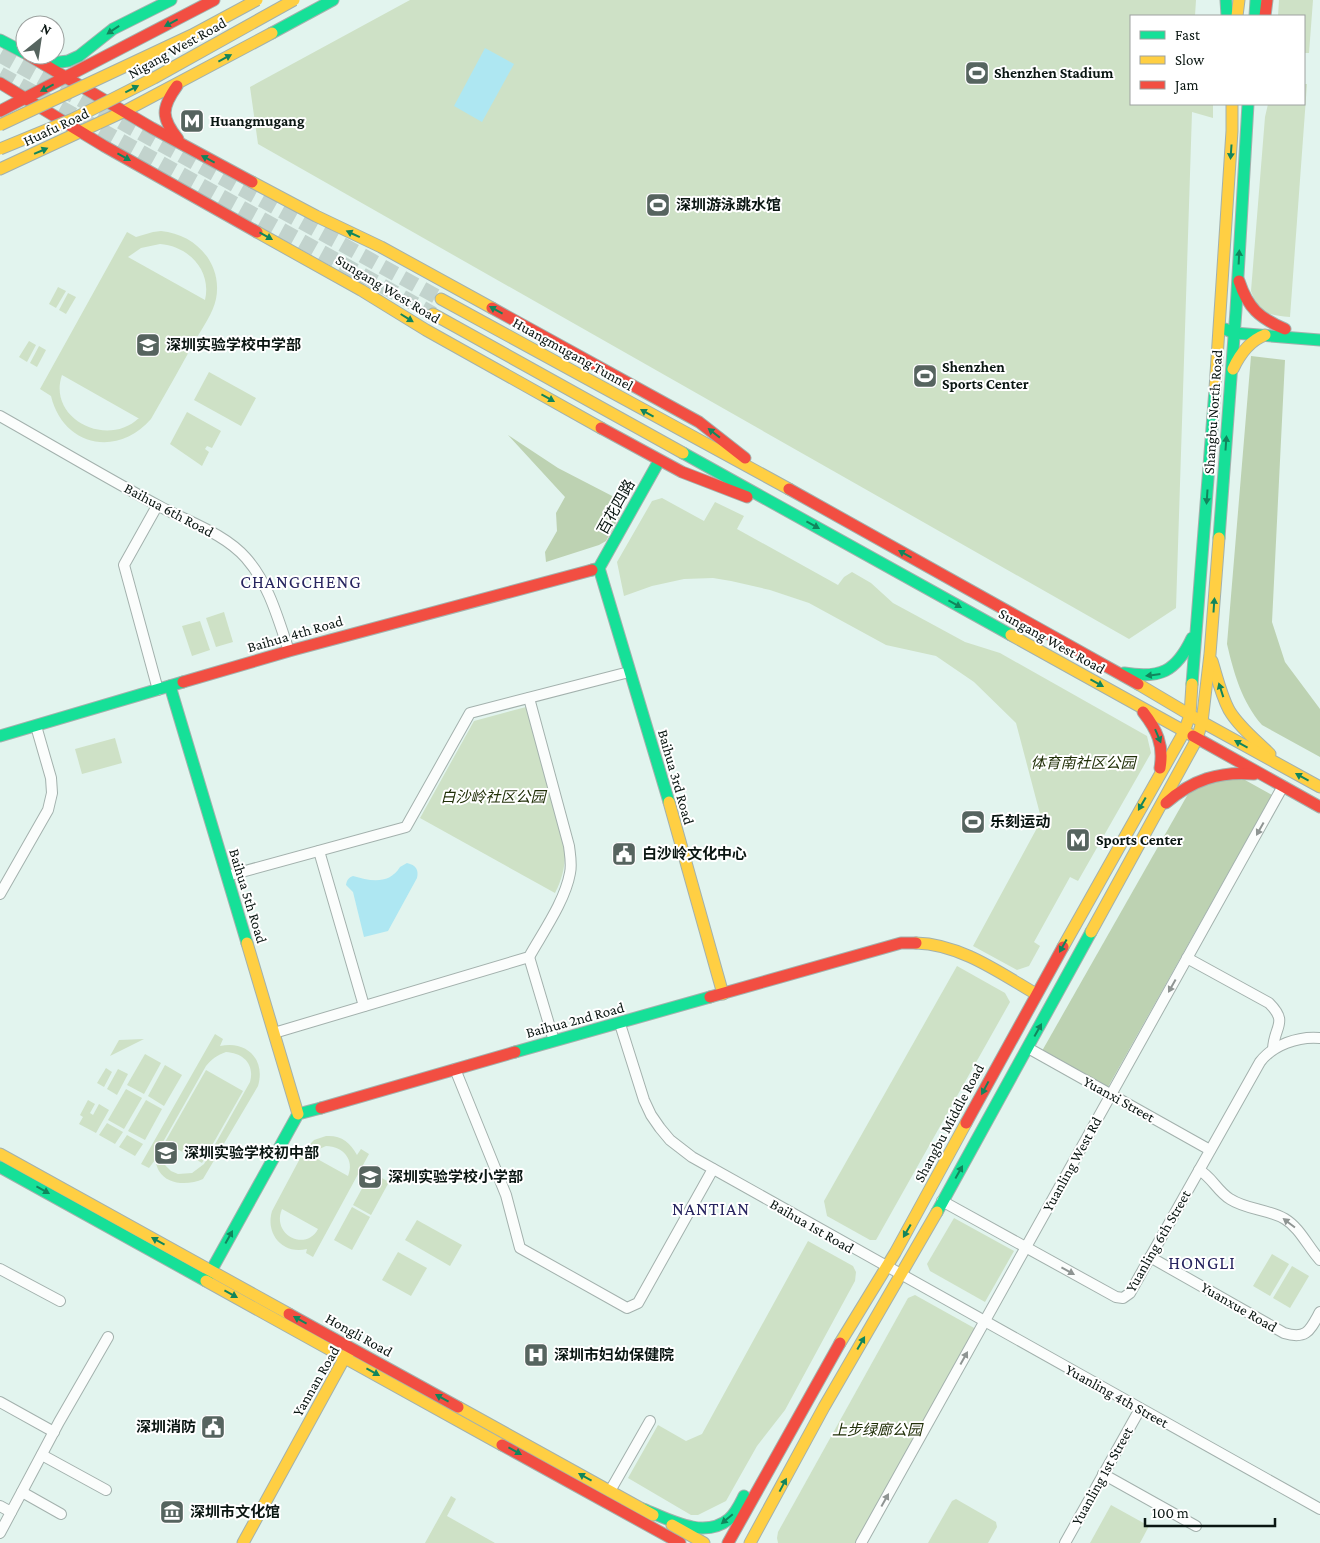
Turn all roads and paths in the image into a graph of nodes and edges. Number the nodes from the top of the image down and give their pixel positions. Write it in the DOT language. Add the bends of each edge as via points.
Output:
graph roads {
  1 [pos="172,0"];
  2 [pos="214,0"];
  3 [pos="257,0"];
  4 [pos="294,0"];
  5 [pos="333,0"];
  6 [pos="1226,0"];
  7 [pos="1239,0"];
  8 [pos="1256,0"];
  9 [pos="1228,15"];
  10 [pos="1237,15"];
  11 [pos="1255,15"];
  12 [pos="0,40"];
  13 [pos="15,48"];
  14 [pos="65,61"];
  15 [pos="46,65"];
  16 [pos="67,77"];
  17 [pos="182,81"];
  18 [pos="0,83"];
  19 [pos="62,95"];
  20 [pos="27,98"];
  21 [pos="1232,105"];
  22 [pos="1249,105"];
  23 [pos="0,111"];
  24 [pos="124,112"];
  25 [pos="73,119"];
  26 [pos="0,125"];
  27 [pos="82,133"];
  28 [pos="184,146"];
  29 [pos="0,149"];
  30 [pos="0,169"];
  31 [pos="1238,277"];
  32 [pos="442,299"];
  33 [pos="433,314"];
  34 [pos="1220,327"];
  35 [pos="1234,328"];
  36 [pos="1285,328"];
  37 [pos="1320,332"];
  38 [pos="1265,335"];
  39 [pos="1320,340"];
  40 [pos="1231,376"];
  41 [pos="0,416"];
  42 [pos="690,436"];
  43 [pos="659,461"];
  44 [pos="780,484"];
  45 [pos="769,500"];
  46 [pos="158,506"];
  47 [pos="599,568"];
  48 [pos="1029,623"];
  49 [pos="1196,630"];
  50 [pos="1020,640"];
  51 [pos="289,651"];
  52 [pos="1210,654"];
  53 [pos="1116,671"];
  54 [pos="629,672"];
  55 [pos="170,686"];
  56 [pos="158,690"];
  57 [pos="529,698"];
  58 [pos="1128,700"];
  59 [pos="1190,715"];
  60 [pos="1202,722"];
  61 [pos="36,726"];
  62 [pos="1184,732"];
  63 [pos="0,736"];
  64 [pos="1197,739"];
  65 [pos="1260,754"];
  66 [pos="1284,767"];
  67 [pos="1252,769"];
  68 [pos="1264,775"];
  69 [pos="1155,782"];
  70 [pos="1283,786"];
  71 [pos="1320,787"];
  72 [pos="1320,807"];
  73 [pos="1156,813"];
  74 [pos="319,851"];
  75 [pos="227,876"];
  76 [pos="0,894"];
  77 [pos="529,957"];
  78 [pos="1187,958"];
  79 [pos="723,994"];
  80 [pos="1036,994"];
  81 [pos="364,1006"];
  82 [pos="620,1024"];
  83 [pos="274,1033"];
  84 [pos="1320,1038"];
  85 [pos="554,1041"];
  86 [pos="1028,1048"];
  87 [pos="1273,1049"];
  88 [pos="455,1069"];
  89 [pos="1111,1095"];
  90 [pos="298,1114"];
  91 [pos="1210,1150"];
  92 [pos="0,1154"];
  93 [pos="0,1167"];
  94 [pos="713,1169"];
  95 [pos="1199,1170"];
  96 [pos="942,1201"];
  97 [pos="1025,1248"];
  98 [pos="1150,1257"];
  99 [pos="1320,1260"];
  100 [pos="886,1267"];
  101 [pos="0,1269"];
  102 [pos="208,1275"];
  103 [pos="900,1275"];
  104 [pos="60,1301"];
  105 [pos="1320,1312"];
  106 [pos="984,1322"];
  107 [pos="108,1337"];
  108 [pos="350,1355"];
  109 [pos="0,1402"];
  110 [pos="1140,1409"];
  111 [pos="650,1421"];
  112 [pos="54,1432"];
  113 [pos="42,1455"];
  114 [pos="779,1455"];
  115 [pos="1104,1474"];
  116 [pos="106,1490"];
  117 [pos="610,1491"];
  118 [pos="22,1492"];
  119 [pos="0,1506"];
  120 [pos="643,1509"];
  121 [pos="1320,1509"];
  122 [pos="769,1510"];
  123 [pos="11,1512"];
  124 [pos="62,1514"];
  125 [pos="1196,1526"];
  126 [pos="0,1533"];
  127 [pos="678,1542"];
  128 [pos="243,1543"];
  129 [pos="251,1543"];
  130 [pos="704,1543"];
  131 [pos="728,1543"];
  132 [pos="750,1543"];
  133 [pos="764,1543"];
  134 [pos="861,1543"];
  135 [pos="1064,1543"];
  1 -- 14 [label="main road, one-way" via="113,29 79,56"];
  2 -- 16 [label="main road, Nigang West Road, one-way"];
  3 -- 19 [label="main road, Nigang West Road, bridge"];
  25 -- 4 [label="main road, Nigang West Road, one-way, bridge"];
  17 -- 5 [label="main road, Nigang West Road, one-way"];
  6 -- 9 [label="main road"];
  7 -- 10 [label="main road"];
  8 -- 11 [label="main road"];
  12 -- 13 [label="main road, Sungang West Road"];
  15 -- 16 [label="main road, Sungang West Road"];
  16 -- 20 [label="main road, one-way"];
  16 -- 24 [label="main road, Sungang West Road"];
  17 -- 24 [label="main road, Nigang West Road"];
  17 -- 28 [label="main road" via="166,101 163,114 168,127"];
  18 -- 20 [label="main road, Sungang West Road"];
  19 -- 26 [label="main road, Huafu Road, bridge"];
  20 -- 23 [label="main road"];
  20 -- 27 [label="main road, Sungang West Road"];
  21 -- 34 [label="main road, Shangbu North Road, one-way"];
  31 -- 22 [label="main road, Shangbu North Road, one-way"];
  24 -- 27 [label="main road, Huafu Road"];
  24 -- 28 [label="main road, Sungang West Road"];
  25 -- 29 [label="main road, Huafu Road, bridge"];
  30 -- 27 [label="main road, Huafu Road, one-way"];
  27 -- 43 [label="main road, Sungang West Road, one-way"];
  44 -- 28 [label="main road, Sungang West Road, one-way" via="698,422 398,256"];
  31 -- 35 [label="main road, Shangbu North Road"];
  31 -- 36 [label="main road" via="1254,312 1263,320"];
  42 -- 32 [label="main road, Huangmugang Tunnel, one-way"];
  33 -- 45 [label="main road, Sungang West Road"];
  34 -- 35 [label="main road"];
  34 -- 49 [label="main road, Shangbu North Road, one-way"];
  35 -- 36 [label="main road"];
  35 -- 38 [label="main road"];
  35 -- 40 [label="main road, Shangbu North Road"];
  36 -- 37 [label="main road"];
  38 -- 39 [label="main road"];
  38 -- 40 [label="main road" via="1248,346"];
  52 -- 40 [label="main road, Shangbu North Road, one-way"];
  41 -- 46 [label="street, Baihua 6th Road"];
  42 -- 44 [label="main road, Sungang West Road"];
  43 -- 45 [label="main road, Sungang West Road" via="750,498"];
  43 -- 47 [label="main road, 百花四路"];
  48 -- 44 [label="main road, Sungang West Road, one-way"];
  45 -- 50 [label="main road, Sungang West Road, one-way"];
  46 -- 51 [label="street, Baihua 6th Road" via="223,539 255,569 267,591"];
  46 -- 56 [label="street" via="124,564"];
  47 -- 51 [label="main road, Baihua 4th Road"];
  47 -- 54 [label="main road, Baihua 3rd Road"];
  48 -- 50 [label="main road"];
  48 -- 53 [label="main road, Sungang West Road"];
  49 -- 53 [label="main road, one-way" via="1182,658 1166,673 1146,676"];
  49 -- 59 [label="main road, Shangbu North Road"];
  50 -- 58 [label="main road, Sungang West Road, one-way"];
  51 -- 55 [label="main road, Baihua 4th Road"];
  52 -- 60 [label="main road, Shangbu North Road"];
  66 -- 52 [label="main road, one-way" via="1239,724 1230,711"];
  53 -- 59 [label="main road, Sungang West Road"];
  54 -- 57 [label="street"];
  54 -- 79 [label="main road, Baihua 3rd Road"];
  55 -- 56 [label="main road, Baihua 4th Road"];
  55 -- 75 [label="main road, Baihua 5th Road"];
  56 -- 61 [label="main road, Baihua 4th Road"];
  57 -- 74 [label="street" via="470,713 406,827"];
  57 -- 77 [label="street" via="571,862 565,888"];
  58 -- 62 [label="main road, Sungang West Road"];
  58 -- 69 [label="main road, one-way" via="1143,712 1161,739 1162,760"];
  59 -- 60 [label="main road, Sungang West Road"];
  59 -- 62 [label="main road, Shangbu Middle Road"];
  60 -- 64 [label="main road, Shangbu Middle Road"];
  65 -- 60 [label="main road, Sungang West Road, one-way"];
  61 -- 63 [label="main road, Baihua 4th Road"];
  61 -- 76 [label="street" via="51,778 50,802"];
  62 -- 64 [label="main road, Sungang West Road"];
  62 -- 69 [label="main road, Shangbu Middle Road"];
  64 -- 67 [label="main road, Sungang West Road"];
  64 -- 73 [label="main road, Shangbu Middle Road"];
  65 -- 66 [label="main road, Sungang West Road"];
  65 -- 67 [label="main road"];
  71 -- 66 [label="main road, Sungang West Road, one-way"];
  67 -- 68 [label="main road, Sungang West Road"];
  68 -- 70 [label="main road, Sungang West Road"];
  68 -- 73 [label="main road" via="1231,772 1201,779 1180,791"];
  69 -- 80 [label="main road, Shangbu Middle Road, one-way"];
  70 -- 72 [label="main road, Sungang West Road"];
  70 -- 78 [label="street, Yuanling West Rd, one-way"];
  86 -- 73 [label="main road, Shangbu Middle Road, one-way"];
  74 -- 75 [label="street"];
  74 -- 81 [label="street"];
  75 -- 83 [label="main road, Baihua 5th Road"];
  77 -- 81 [label="street"];
  77 -- 85 [label="street"];
  78 -- 87 [label="street" via="1278,1012 1280,1023 1273,1038"];
  78 -- 89 [label="street, Yuanling West Rd, one-way"];
  79 -- 80 [label="main road, Baihua 2nd Road" via="900,943 924,943 947,948"];
  79 -- 82 [label="main road, Baihua 2nd Road"];
  80 -- 100 [label="main road, Shangbu Middle Road, one-way"];
  81 -- 83 [label="street"];
  82 -- 85 [label="main road, Baihua 2nd Road"];
  82 -- 94 [label="street, Baihua 1st Road" via="651,1115 682,1150"];
  83 -- 90 [label="main road, Baihua 5th Road"];
  84 -- 87 [label="street, Yuanling 6th Street" via="1293,1041"];
  85 -- 88 [label="main road, Baihua 2nd Road"];
  86 -- 89 [label="street, Yuanxi Street"];
  96 -- 86 [label="main road, Shangbu Middle Road, one-way"];
  87 -- 91 [label="street, Yuanling 6th Street" via="1260,1062"];
  88 -- 90 [label="main road, Baihua 2nd Road"];
  88 -- 94 [label="street" via="506,1195 520,1248 628,1308 638,1303"];
  89 -- 91 [label="street, Yuanxi Street"];
  89 -- 97 [label="street, Yuanling West Rd"];
  102 -- 90 [label="main road, one-way"];
  91 -- 95 [label="street, Yuanling 6th Street"];
  102 -- 92 [label="main road, Hongli Road, one-way"];
  93 -- 102 [label="main road, Hongli Road, one-way"];
  94 -- 100 [label="street, Baihua 1st Road"];
  95 -- 98 [label="street, Yuanling 6th Street"];
  99 -- 95 [label="street, one-way" via="1292,1224 1276,1214 1242,1206 1228,1198 1208,1175"];
  96 -- 97 [label="street, Yuanling 6th Street"];
  96 -- 103 [label="main road, Shangbu Middle Road"];
  97 -- 98 [label="street, Yuanling 6th Street, one-way" via="1116,1298 1130,1293"];
  97 -- 106 [label="street, Yuanling West Rd"];
  98 -- 105 [label="street, Yuanxue Road" via="1289,1335 1308,1333"];
  100 -- 103 [label="street, Baihua 1st Road"];
  100 -- 114 [label="main road, Shangbu Middle Road"];
  101 -- 104 [label="street"];
  102 -- 108 [label="main road, Hongli Road"];
  103 -- 106 [label="street, Yuanling 4th Street"];
  122 -- 103 [label="main road, Shangbu Middle Road, one-way"];
  106 -- 110 [label="street, Yuanling 4th Street"];
  134 -- 106 [label="street, Yuanling West Rd, one-way"];
  107 -- 112 [label="street"];
  117 -- 108 [label="main road, Hongli Road, one-way"];
  108 -- 127 [label="main road, Hongli Road, one-way"];
  108 -- 128 [label="main road, Yannan Road"];
  108 -- 129 [label="main road, Yannan Road"];
  109 -- 112 [label="street"];
  110 -- 115 [label="street, Yuanling 1st Street"];
  110 -- 121 [label="street, Yuanling 4th Street"];
  111 -- 117 [label="street"];
  112 -- 113 [label="street"];
  113 -- 116 [label="street"];
  113 -- 118 [label="street"];
  114 -- 120 [label="main road, one-way" via="756,1478 730,1519 718,1526 686,1525"];
  114 -- 131 [label="main road, Shangbu Middle Road"];
  115 -- 125 [label="street"];
  115 -- 135 [label="street, Yuanling 1st Street"];
  117 -- 120 [label="main road, Hongli Road"];
  118 -- 123 [label="street"];
  118 -- 124 [label="street"];
  119 -- 123 [label="street"];
  120 -- 130 [label="main road, Hongli Road"];
  122 -- 132 [label="main road, Shangbu Middle Road"];
  122 -- 133 [label="main road"];
  123 -- 126 [label="street"];
}
